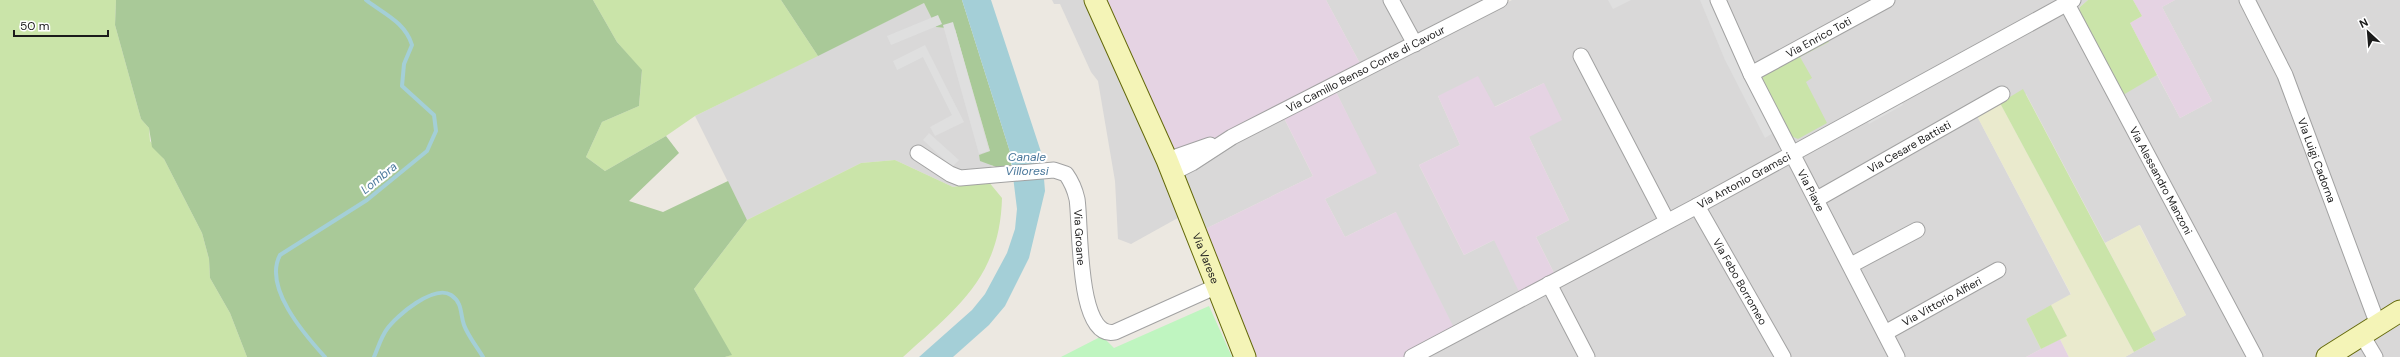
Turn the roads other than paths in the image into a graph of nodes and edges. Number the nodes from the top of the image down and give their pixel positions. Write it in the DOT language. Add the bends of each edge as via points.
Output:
graph roads {
  1 [pos="1096,0"];
  2 [pos="1392,0"];
  3 [pos="1500,0"];
  4 [pos="1718,0"];
  5 [pos="1887,0"];
  6 [pos="2247,0"];
  7 [pos="2070,2"];
  8 [pos="1415,44"];
  9 [pos="1581,56"];
  10 [pos="1751,74"];
  11 [pos="2002,94"];
  12 [pos="918,153"];
  13 [pos="1792,153"];
  14 [pos="1169,166"];
  15 [pos="1817,198"];
  16 [pos="1697,206"];
  17 [pos="1667,221"];
  18 [pos="1918,230"];
  19 [pos="1851,266"];
  20 [pos="1998,270"];
  21 [pos="1549,284"];
  22 [pos="1215,287"];
  23 [pos="2400,311"];
  24 [pos="2370,330"];
  25 [pos="1885,333"];
  26 [pos="1416,356"];
  27 [pos="1245,357"];
  28 [pos="1587,357"];
  29 [pos="1783,357"];
  30 [pos="1897,357"];
  31 [pos="2255,357"];
  32 [pos="2327,357"];
  33 [pos="2375,357"];
  1 -- 14 [label="street, Via Varese"];
  2 -- 8 [label="street"];
  3 -- 8 [label="street, Via Camillo Benso Conte di Cavour"];
  4 -- 10 [label="street, Via Piave"];
  5 -- 10 [label="street, Via Enrico Toti"];
  6 -- 24 [label="street, Via Luigi Cadorna" via="2285,76"];
  7 -- 13 [label="street, Via Antonio Gramsci"];
  7 -- 31 [label="street, Via Alessandro Manzoni"];
  8 -- 14 [label="street, Via Camillo Benso Conte di Cavour" via="1232,137"];
  9 -- 17 [label="street"];
  10 -- 13 [label="street, Via Piave"];
  11 -- 15 [label="street, Via Cesare Battisti"];
  12 -- 22 [label="street, Via Groane" via="957,177 1049,170 1058,170 1066,174 1075,191 1084,292 1092,318 1108,332 1115,332"];
  13 -- 15 [label="street, Via Piave"];
  13 -- 16 [label="street, Via Antonio Gramsci"];
  14 -- 22 [label="street, Via Varese"];
  15 -- 19 [label="street, Via Piave"];
  16 -- 17 [label="street, Via Antonio Gramsci"];
  16 -- 29 [label="street, Via Febo Borromeo"];
  17 -- 21 [label="street, Via Antonio Gramsci"];
  18 -- 19 [label="street"];
  19 -- 25 [label="street, Via Piave"];
  20 -- 25 [label="street, Via Vittorio Alfieri"];
  21 -- 26 [label="street, Via Antonio Gramsci"];
  21 -- 28 [label="street"];
  22 -- 27 [label="street, Via Varese"];
  23 -- 24 [label="street"];
  24 -- 32 [label="street"];
  24 -- 33 [label="street, Via Luigi Cadorna"];
  25 -- 30 [label="street, Via Piave"];
}
